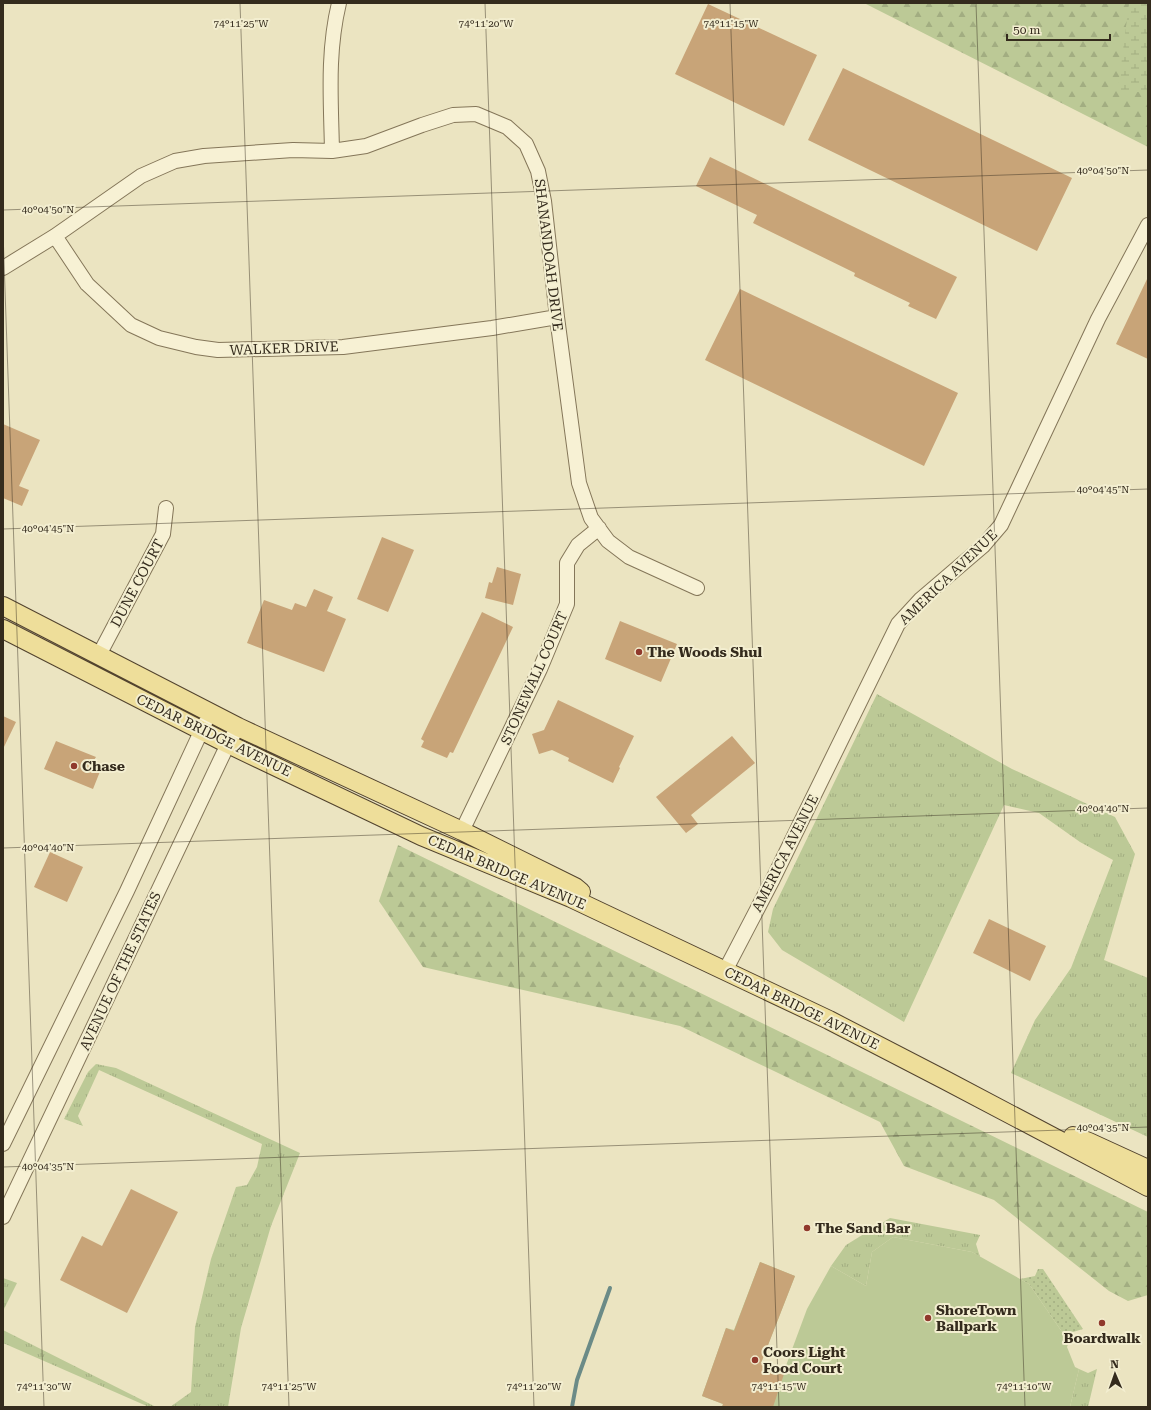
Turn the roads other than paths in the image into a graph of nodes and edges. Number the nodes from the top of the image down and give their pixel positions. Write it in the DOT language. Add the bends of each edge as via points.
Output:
graph roads {
  1 [pos="339,3"];
  2 [pos="332,151"];
  3 [pos="1148,225"];
  4 [pos="55,236"];
  5 [pos="3,268"];
  6 [pos="557,317"];
  7 [pos="166,508"];
  8 [pos="599,528"];
  9 [pos="697,588"];
  10 [pos="3,606"];
  11 [pos="3,629"];
  12 [pos="99,655"];
  13 [pos="210,712"];
  14 [pos="238,727"];
  15 [pos="201,730"];
  16 [pos="228,744"];
  17 [pos="462,832"];
  18 [pos="611,917"];
  19 [pos="725,971"];
  20 [pos="1012,1115"];
  21 [pos="3,1144"];
  22 [pos="1148,1169"];
  23 [pos="1148,1187"];
  24 [pos="3,1217"];
  1 -- 2 [label="street" via="330,61"];
  2 -- 4 [label="street, SHANANDOAH DRIVE" via="293,150 212,155 175,161 141,176"];
  2 -- 6 [label="street, SHANANDOAH DRIVE" via="366,146 453,115 476,114 507,127 526,144 538,171 544,201"];
  3 -- 19 [label="street, AMERICA AVENUE" via="1098,319 1001,524 983,546 921,599 898,624"];
  4 -- 5 [label="street, SHANANDOAH DRIVE"];
  4 -- 6 [label="street, WALKER DRIVE" via="87,284 131,325 159,338 196,348 218,350 343,347"];
  6 -- 8 [label="street, SHANANDOAH DRIVE" via="579,483 591,518"];
  7 -- 12 [label="street, DUNE COURT" via="163,534"];
  8 -- 9 [label="street, SHANANDOAH DRIVE" via="608,541 628,557"];
  8 -- 17 [label="street, STONEWALL COURT" via="578,545 567,563 567,604 540,669"];
  10 -- 12 [label="main road"];
  11 -- 15 [label="main road, CEDAR BRIDGE AVENUE"];
  12 -- 13 [label="main road"];
  13 -- 14 [label="main road"];
  13 -- 15 [label="street, AVENUE OF THE STATES"];
  14 -- 16 [label="street, AVENUE OF THE STATES"];
  14 -- 17 [label="main road"];
  15 -- 16 [label="main road, CEDAR BRIDGE AVENUE"];
  15 -- 21 [label="street, AVENUE OF THE STATES" via="127,890"];
  16 -- 18 [label="main road, CEDAR BRIDGE AVENUE" via="421,836"];
  16 -- 24 [label="street, AVENUE OF THE STATES"];
  17 -- 18 [label="main road" via="575,887"];
  18 -- 19 [label="main road, CEDAR BRIDGE AVENUE"];
  19 -- 20 [label="main road, CEDAR BRIDGE AVENUE" via="882,1047"];
  20 -- 22 [label="main road, CEDAR BRIDGE AVENUE" via="1089,1142"];
  20 -- 23 [label="main road, CEDAR BRIDGE AVENUE"];
}
